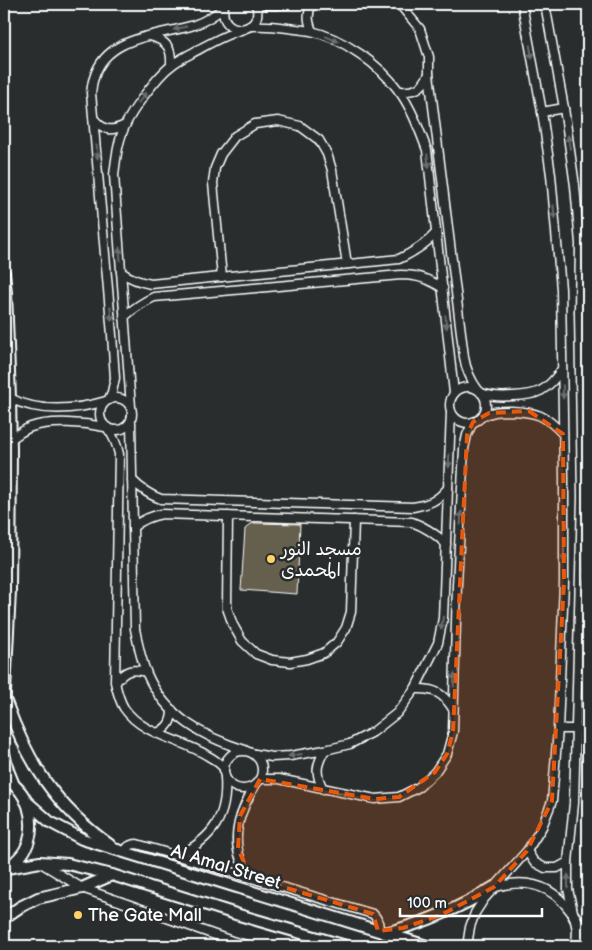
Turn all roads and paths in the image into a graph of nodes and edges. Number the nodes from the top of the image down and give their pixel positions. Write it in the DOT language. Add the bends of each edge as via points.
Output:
graph roads {
  1 [pos="256,4"];
  2 [pos="288,4"];
  3 [pos="312,4"];
  4 [pos="397,4"];
  5 [pos="522,4"];
  6 [pos="545,4"];
  7 [pos="224,6"];
  8 [pos="247,28"];
  9 [pos="312,31"];
  10 [pos="150,36"];
  11 [pos="171,65"];
  12 [pos="429,74"];
  13 [pos="399,91"];
  14 [pos="564,108"];
  15 [pos="542,112"];
  16 [pos="94,119"];
  17 [pos="125,125"];
  18 [pos="436,233"];
  19 [pos="580,244"];
  20 [pos="588,252"];
  21 [pos="382,260"];
  22 [pos="347,264"];
  23 [pos="287,270"];
  24 [pos="121,272"];
  25 [pos="4,273"];
  26 [pos="384,276"];
  27 [pos="222,277"];
  28 [pos="4,283"];
  29 [pos="288,285"];
  30 [pos="443,288"];
  31 [pos="588,302"];
  32 [pos="579,312"];
  33 [pos="124,317"];
  34 [pos="562,369"];
  35 [pos="480,392"];
  36 [pos="454,393"];
  37 [pos="10,398"];
  38 [pos="107,400"];
  39 [pos="584,401"];
  40 [pos="131,407"];
  41 [pos="451,412"];
  42 [pos="481,417"];
  43 [pos="131,422"];
  44 [pos="472,422"];
  45 [pos="107,428"];
  46 [pos="564,434"];
  47 [pos="11,440"];
  48 [pos="564,478"];
  49 [pos="582,478"];
  50 [pos="132,480"];
  51 [pos="448,488"];
  52 [pos="302,503"];
  53 [pos="228,516"];
  54 [pos="302,518"];
  55 [pos="354,520"];
  56 [pos="132,527"];
  57 [pos="446,544"];
  58 [pos="7,549"];
  59 [pos="581,549"];
  60 [pos="588,554"];
  61 [pos="588,609"];
  62 [pos="579,620"];
  63 [pos="146,672"];
  64 [pos="115,682"];
  65 [pos="415,689"];
  66 [pos="5,700"];
  67 [pos="453,709"];
  68 [pos="172,710"];
  69 [pos="4,712"];
  70 [pos="558,728"];
  71 [pos="576,729"];
  72 [pos="157,733"];
  73 [pos="245,750"];
  74 [pos="325,750"];
  75 [pos="4,753"];
  76 [pos="255,754"];
  77 [pos="224,771"];
  78 [pos="4,779"];
  79 [pos="258,782"];
  80 [pos="14,785"];
  81 [pos="323,789"];
  82 [pos="25,800"];
  83 [pos="121,851"];
  84 [pos="527,851"];
  85 [pos="178,856"];
  86 [pos="40,862"];
  87 [pos="568,862"];
  88 [pos="6,869"];
  89 [pos="112,876"];
  90 [pos="250,877"];
  91 [pos="494,887"];
  92 [pos="82,888"];
  93 [pos="574,916"];
  94 [pos="4,918"];
  95 [pos="381,932"];
  96 [pos="588,940"];
  97 [pos="225,943"];
  98 [pos="250,946"];
  99 [pos="346,946"];
  100 [pos="427,946"];
  101 [pos="467,946"];
  102 [pos="576,946"];
  1 -- 2 [label="street"];
  1 -- 8 [label="street" via="257,17"];
  3 -- 9 [label="street" via="308,14"];
  4 -- 12 [label="street" via="420,29 429,57"];
  5 -- 15 [label="street, one-way"];
  6 -- 14 [label="street"];
  7 -- 8 [label="street" via="223,15 231,26"];
  7 -- 10 [label="street, one-way" via="204,21"];
  8 -- 9 [label="street" via="267,25"];
  8 -- 11 [label="street" via="217,39"];
  9 -- 13 [label="street, one-way" via="361,54"];
  10 -- 11 [label="street" via="168,46 172,55"];
  10 -- 16 [label="street" via="124,42 100,63 91,93"];
  17 -- 11 [label="street, one-way" via="153,84"];
  12 -- 13 [label="street" via="418,89"];
  12 -- 35 [label="street" via="464,357 470,380"];
  13 -- 18 [label="street, one-way" via="416,119 427,150"];
  14 -- 15 [label="street"];
  19 -- 14 [label="street, one-way"];
  15 -- 34 [label="street, one-way" via="561,289"];
  16 -- 17 [label="street" via="108,129"];
  16 -- 38 [label="street, one-way" via="115,378"];
  24 -- 17 [label="street, one-way" via="114,174"];
  18 -- 21 [label="street" via="413,253 399,259"];
  18 -- 30 [label="street"];
  19 -- 20 [label="street"];
  19 -- 32 [label="street"];
  21 -- 22 [label="street"];
  21 -- 26 [label="street"];
  22 -- 23 [label="street"];
  22 -- 27 [label="street" via="327,154 319,140 300,126 278,121 255,124 234,136 215,168 213,183"];
  23 -- 27 [label="street"];
  23 -- 29 [label="street"];
  24 -- 27 [label="street" via="151,284"];
  24 -- 33 [label="street"];
  25 -- 28 [label="main road"];
  26 -- 29 [label="street"];
  26 -- 30 [label="street" via="416,275"];
  28 -- 37 [label="main road"];
  29 -- 33 [label="street" via="154,297"];
  30 -- 36 [label="street, one-way"];
  31 -- 32 [label="street"];
  32 -- 39 [label="street"];
  33 -- 40 [label="street"];
  34 -- 35 [label="street" via="543,390 529,395 499,397"];
  34 -- 46 [label="street, one-way"];
  35 -- 36 [label="street" via="466,387"];
  35 -- 42 [label="street" via="486,405"];
  36 -- 41 [label="street" via="450,402"];
  37 -- 38 [label="street" via="44,408 90,406"];
  37 -- 47 [label="main road"];
  38 -- 40 [label="street" via="122,399"];
  38 -- 45 [label="street" via="99,414"];
  39 -- 49 [label="street"];
  40 -- 43 [label="street"];
  41 -- 44 [label="street" via="460,421"];
  41 -- 51 [label="street, one-way"];
  42 -- 44 [label="street"];
  42 -- 46 [label="street" via="498,411 529,412 542,416"];
  43 -- 45 [label="street" via="121,430"];
  43 -- 50 [label="street"];
  67 -- 44 [label="street, one-way" via="464,449"];
  45 -- 47 [label="street" via="90,424 45,424 20,432"];
  45 -- 64 [label="street" via="114,437 119,454"];
  46 -- 48 [label="street"];
  47 -- 58 [label="main road"];
  48 -- 49 [label="street"];
  48 -- 70 [label="street, one-way"];
  49 -- 59 [label="street"];
  50 -- 52 [label="street" via="150,495 161,499"];
  50 -- 56 [label="street"];
  51 -- 52 [label="street" via="433,502 413,507"];
  51 -- 57 [label="street"];
  52 -- 54 [label="street"];
  53 -- 54 [label="street"];
  53 -- 55 [label="street" via="228,608 233,625 242,641 256,654 290,662 324,653 346,628 351,612"];
  53 -- 56 [label="street" via="162,514 146,518"];
  54 -- 55 [label="street"];
  55 -- 57 [label="street" via="412,522 436,534"];
  56 -- 63 [label="street" via="135,629"];
  57 -- 65 [label="street, one-way" via="444,618 438,643"];
  58 -- 66 [label="main road" via="10,591"];
  59 -- 60 [label="street"];
  59 -- 62 [label="street"];
  61 -- 62 [label="street"];
  62 -- 71 [label="street"];
  63 -- 64 [label="street" via="129,671"];
  63 -- 68 [label="street" via="161,699"];
  64 -- 72 [label="street" via="118,696 133,719"];
  65 -- 67 [label="street" via="427,688 438,692"];
  65 -- 74 [label="street" via="397,713 373,732 350,744"];
  66 -- 69 [label="main road"];
  66 -- 83 [label="main road" via="27,753 48,785 79,820"];
  81 -- 67 [label="street, one-way" via="375,799 399,797 418,787 435,772 447,754 453,732"];
  68 -- 72 [label="street" via="169,724"];
  68 -- 73 [label="street" via="199,732"];
  70 -- 71 [label="street"];
  70 -- 84 [label="street" via="552,800 542,827"];
  71 -- 87 [label="street"];
  72 -- 77 [label="street" via="207,755"];
  73 -- 76 [label="street"];
  73 -- 77 [label="street" via="231,755 226,760"];
  74 -- 76 [label="street, one-way" via="290,756"];
  74 -- 81 [label="street" via="317,769"];
  75 -- 80 [label="main road"];
  76 -- 79 [label="street" via="262,766"];
  77 -- 79 [label="street" via="228,782 241,789"];
  77 -- 85 [label="street" via="226,792 217,824 192,849"];
  78 -- 80 [label="main road"];
  79 -- 81 [label="street" via="279,780"];
  79 -- 90 [label="street" via="246,800 236,832 242,863"];
  80 -- 82 [label="main road"];
  82 -- 83 [label="main road, Al Amal Street" via="50,822 72,834"];
  82 -- 88 [label="main road" via="32,825 30,838 25,850"];
  83 -- 85 [label="street" via="137,844"];
  83 -- 95 [label="main road, Al Amal Street"];
  84 -- 87 [label="street" via="534,862 545,868 557,868"];
  84 -- 91 [label="street"];
  85 -- 90 [label="street"];
  86 -- 88 [label="main road"];
  86 -- 89 [label="main road" via="68,864"];
  86 -- 92 [label="street"];
  93 -- 87 [label="street, one-way" via="568,889"];
  89 -- 92 [label="main road"];
  89 -- 99 [label="main road"];
  90 -- 95 [label="street" via="373,914 378,919"];
  91 -- 93 [label="street" via="509,883 539,886 565,903"];
  91 -- 95 [label="main road" via="441,915"];
  91 -- 101 [label="street" via="475,913"];
  92 -- 94 [label="main road" via="38,898"];
  92 -- 97 [label="street"];
  93 -- 96 [label="main road"];
  93 -- 102 [label="street"];
  95 -- 100 [label="main road, Al Amal Street"];
  97 -- 98 [label="street"];
}
